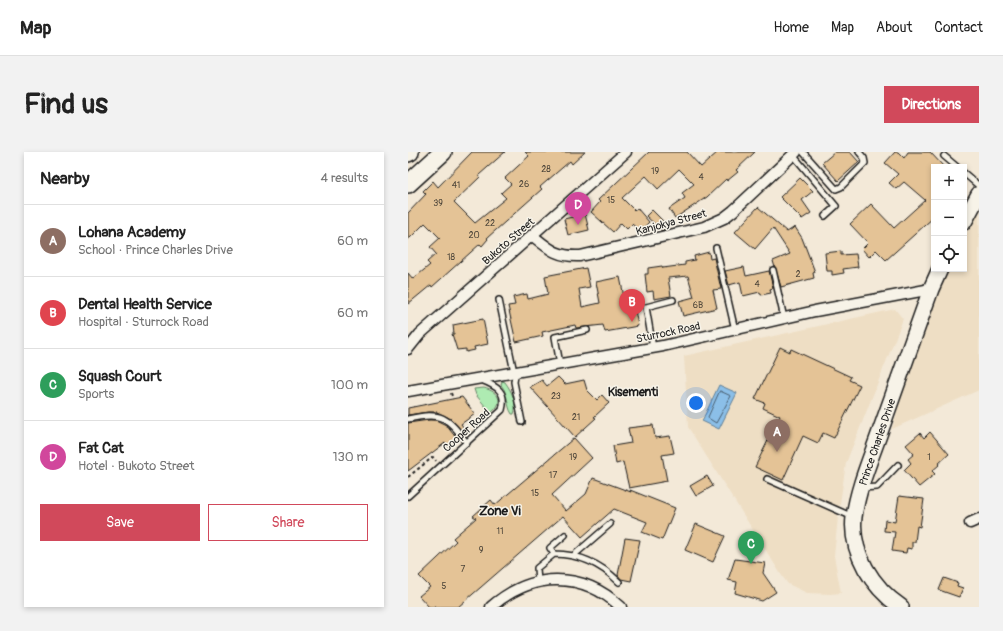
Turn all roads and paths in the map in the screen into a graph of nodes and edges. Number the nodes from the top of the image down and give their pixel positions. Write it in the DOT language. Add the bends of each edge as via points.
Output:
graph roads {
  1 [pos="443,152"];
  2 [pos="626,152"];
  3 [pos="859,152"];
  4 [pos="797,153"];
  5 [pos="944,156"];
  6 [pos="953,164"];
  7 [pos="967,176"];
  8 [pos="408,184"];
  9 [pos="979,186"];
  10 [pos="979,194"];
  11 [pos="824,216"];
  12 [pos="967,216"];
  13 [pos="532,236"];
  14 [pos="716,248"];
  15 [pos="774,270"];
  16 [pos="939,272"];
  17 [pos="931,289"];
  18 [pos="499,300"];
  19 [pos="673,300"];
  20 [pos="784,318"];
  21 [pos="587,330"];
  22 [pos="735,330"];
  23 [pos="653,348"];
  24 [pos="408,350"];
  25 [pos="560,364"];
  26 [pos="517,372"];
  27 [pos="478,379"];
  28 [pos="408,392"];
  29 [pos="408,419"];
  30 [pos="522,422"];
  31 [pos="467,443"];
  32 [pos="898,465"];
  33 [pos="440,466"];
  34 [pos="408,478"];
  35 [pos="766,479"];
  36 [pos="861,489"];
  37 [pos="408,496"];
  38 [pos="854,518"];
  39 [pos="610,524"];
  40 [pos="564,535"];
  41 [pos="554,554"];
  42 [pos="573,556"];
  43 [pos="538,582"];
  44 [pos="619,582"];
  45 [pos="491,607"];
  46 [pos="621,607"];
  47 [pos="901,607"];
  1 -- 8 [label="main road"];
  2 -- 13 [label="street, Bukoto Street"];
  3 -- 4 [label="lane" via="865,163 842,187 836,189"];
  4 -- 11 [label="lane" via="836,206"];
  4 -- 13 [label="street, Kanjokya Street" via="724,218 704,227 580,256 557,254"];
  5 -- 6 [label="lane"];
  7 -- 9 [label="lane"];
  10 -- 12 [label="street"];
  13 -- 24 [label="street, Bukoto Street" via="420,334"];
  14 -- 22 [label="lane"];
  15 -- 20 [label="lane"];
  16 -- 17 [label="street, Prince Charles Drive"];
  17 -- 20 [label="street, Sturrock Road"];
  17 -- 36 [label="street, Prince Charles Drive"];
  18 -- 26 [label="lane"];
  19 -- 23 [label="lane" via="646,307"];
  20 -- 22 [label="street, Sturrock Road"];
  21 -- 25 [label="lane" via="555,337"];
  22 -- 23 [label="street, Sturrock Road"];
  23 -- 25 [label="street, Sturrock Road"];
  25 -- 26 [label="street, Sturrock Road"];
  26 -- 27 [label="street, Sturrock Road"];
  26 -- 30 [label="lane" via="514,382"];
  27 -- 28 [label="street, Sturrock Road"];
  27 -- 31 [label="lane, Cooper Road" via="501,390 504,405 500,413"];
  29 -- 31 [label="lane" via="433,415 442,417 451,423"];
  31 -- 33 [label="lane, Cooper Road"];
  32 -- 36 [label="lane" via="877,487"];
  33 -- 34 [label="path" via="433,457"];
  33 -- 37 [label="lane, Cooper Road"];
  35 -- 38 [label="lane"];
  36 -- 38 [label="street, Prince Charles Drive"];
  38 -- 47 [label="street, Prince Charles Drive" via="857,545 865,567 877,588"];
  39 -- 42 [label="lane"];
  40 -- 41 [label="lane" via="550,548"];
  41 -- 42 [label="lane"];
  41 -- 43 [label="lane" via="537,568"];
  42 -- 44 [label="lane" via="598,565"];
  43 -- 45 [label="street" via="505,595"];
  43 -- 46 [label="street" via="552,579 590,586"];
}
